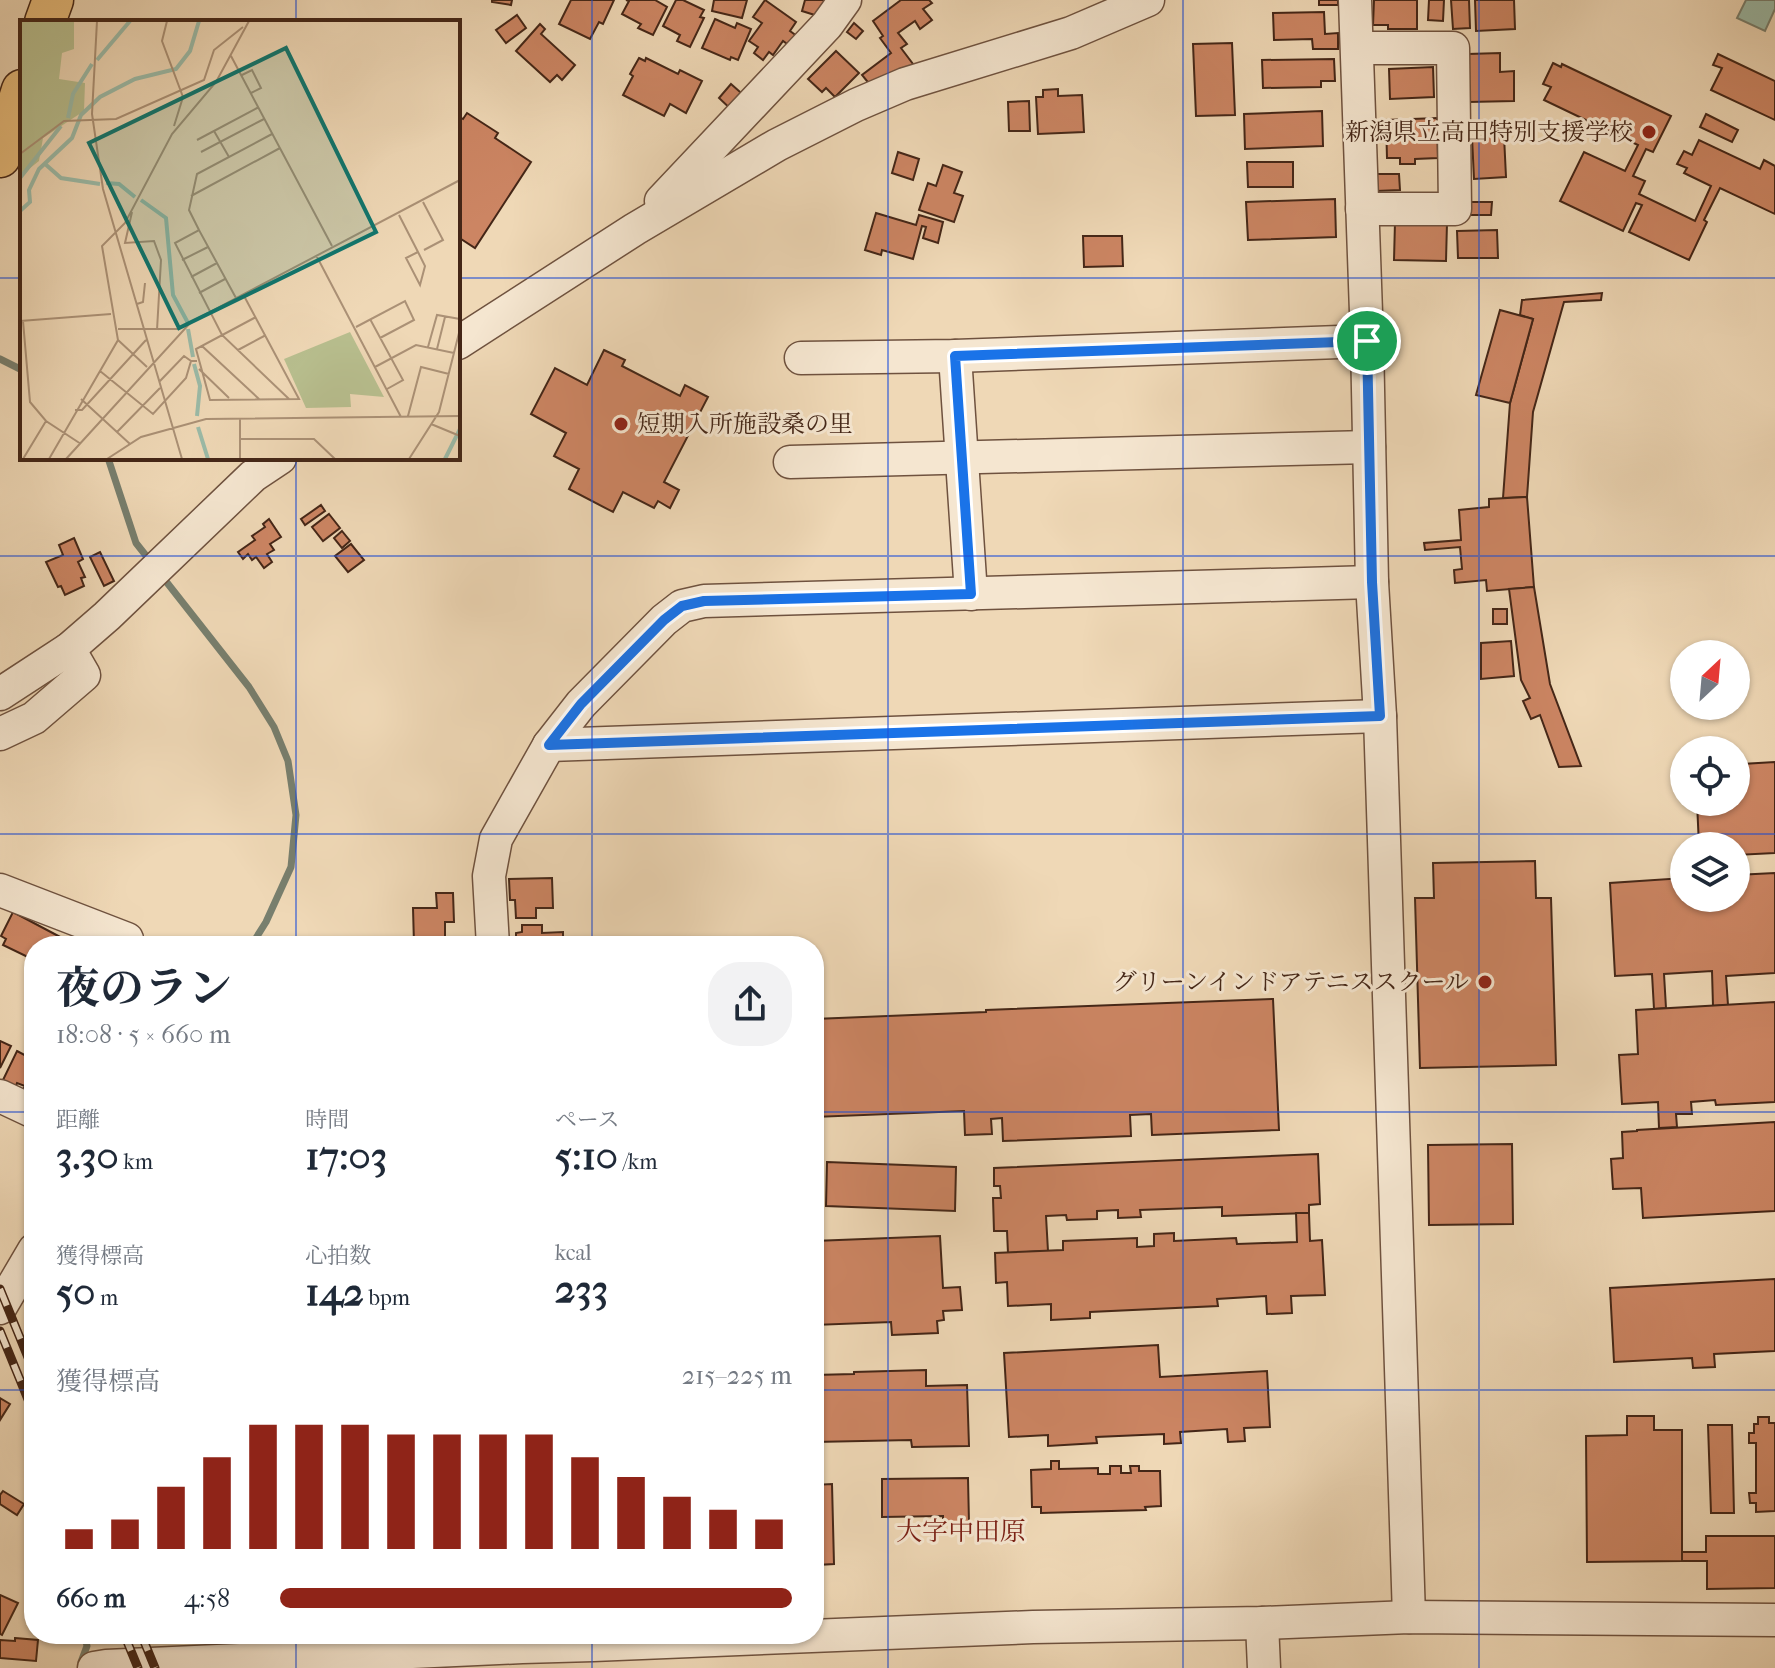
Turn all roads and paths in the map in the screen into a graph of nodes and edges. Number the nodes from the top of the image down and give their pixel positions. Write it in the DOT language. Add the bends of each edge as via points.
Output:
graph roads {
  1 [pos="53,0"];
  2 [pos="845,0"];
  3 [pos="1148,0"];
  4 [pos="1355,0"];
  5 [pos="46,20"];
  6 [pos="1358,48"];
  7 [pos="20,96"];
  8 [pos="0,157"];
  9 [pos="1362,209"];
  10 [pos="635,229"];
  11 [pos="1367,341"];
  12 [pos="460,342"];
  13 [pos="955,356"];
  14 [pos="801,358"];
  15 [pos="1369,447"];
  16 [pos="962,458"];
  17 [pos="277,460"];
  18 [pos="790,462"];
  19 [pos="1372,582"];
  20 [pos="971,594"];
  21 [pos="69,649"];
  22 [pos="0,694"];
  23 [pos="1380,716"];
  24 [pos="0,734"];
  25 [pos="549,745"];
  26 [pos="0,890"];
  27 [pos="119,936"];
  28 [pos="492,936"];
  29 [pos="0,1096"];
  30 [pos="24,1107"];
  31 [pos="24,1267"];
  32 [pos="0,1308"];
  33 [pos="1409,1617"];
  34 [pos="1775,1620"];
  35 [pos="1262,1623"];
  36 [pos="824,1641"];
  37 [pos="452,1644"];
  38 [pos="539,1644"];
  39 [pos="784,1644"];
  40 [pos="277,1654"];
  41 [pos="593,1657"];
  42 [pos="94,1668"];
  43 [pos="1264,1668"];
  1 -- 5 [label="main road"];
  2 -- 10 [label="street"];
  3 -- 10 [label="street" via="1071,33 905,84 856,105"];
  4 -- 6 [label="street"];
  6 -- 9 [label="street"];
  6 -- 9 [label="street" via="1453,48 1455,209"];
  7 -- 8 [label="main road"];
  9 -- 11 [label="street"];
  10 -- 12 [label="street"];
  11 -- 13 [label="street"];
  11 -- 15 [label="street"];
  13 -- 14 [label="street"];
  13 -- 16 [label="street"];
  15 -- 16 [label="street"];
  15 -- 19 [label="street"];
  16 -- 18 [label="street"];
  16 -- 20 [label="street"];
  17 -- 21 [label="street" via="253,476"];
  19 -- 20 [label="street"];
  19 -- 23 [label="street"];
  20 -- 25 [label="street" via="704,601 682,606 581,704"];
  21 -- 22 [label="street"];
  21 -- 24 [label="street" via="84,675 34,718"];
  23 -- 25 [label="street"];
  23 -- 33 [label="street"];
  25 -- 28 [label="street" via="496,839 489,876"];
  26 -- 27 [label="street"];
  29 -- 30 [label="street"];
  31 -- 32 [label="street"];
  33 -- 34 [label="street"];
  33 -- 35 [label="street"];
  35 -- 36 [label="street" via="1033,1627"];
  35 -- 43 [label="street"];
  37 -- 40 [label="street"];
  38 -- 41 [label="street"];
  39 -- 41 [label="street"];
  40 -- 42 [label="street"];
}
